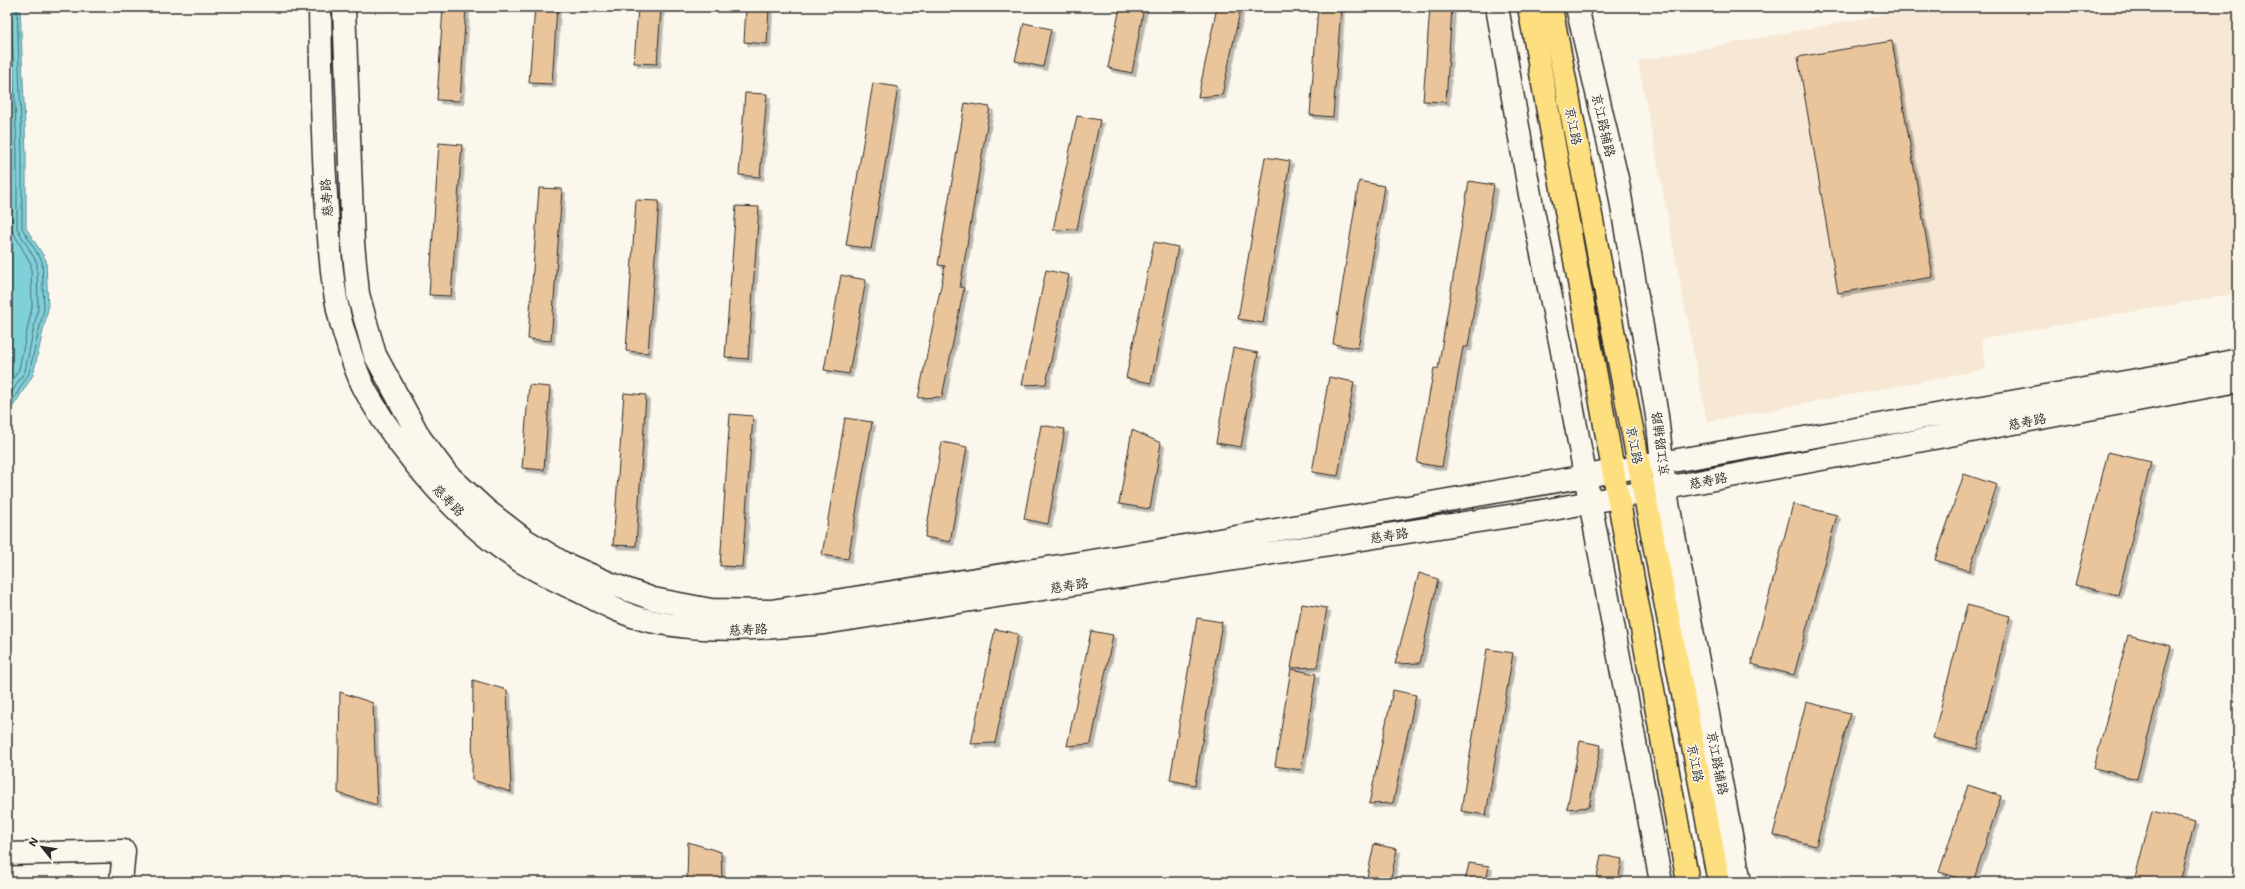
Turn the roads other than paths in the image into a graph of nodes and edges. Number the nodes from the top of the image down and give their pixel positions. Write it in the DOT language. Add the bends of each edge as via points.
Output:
graph roads {
  1 [pos="320,7"];
  2 [pos="344,7"];
  3 [pos="1497,7"];
  4 [pos="1529,7"];
  5 [pos="1551,7"];
  6 [pos="1577,7"];
  7 [pos="2238,360"];
  8 [pos="2238,381"];
  9 [pos="1662,463"];
  10 [pos="1639,467"];
  11 [pos="1614,471"];
  12 [pos="1586,476"];
  13 [pos="1665,488"];
  14 [pos="1644,492"];
  15 [pos="1619,497"];
  16 [pos="1591,503"];
  17 [pos="7,854"];
  18 [pos="121,882"];
  19 [pos="1661,882"];
  20 [pos="1688,882"];
  21 [pos="1719,882"];
  22 [pos="1740,882"];
  1 -- 16 [label="street, 慈寿路" via="321,118 333,271 345,335 368,396 402,449 438,490 483,533 520,561 606,604 649,621 715,630 824,623"];
  2 -- 12 [label="street, 慈寿路" via="353,243 358,294 375,355 420,438 447,474 486,510 525,540 563,562 609,583 653,599 711,610 771,611 1150,552"];
  3 -- 12 [label="street" via="1532,206"];
  4 -- 11 [label="main road, 京江路"];
  5 -- 10 [label="main road, 京江路"];
  6 -- 9 [label="street, 京江路辅路" via="1618,184 1657,416"];
  7 -- 9 [label="street, 慈寿路"];
  8 -- 13 [label="street, 慈寿路"];
  9 -- 10 [label="street, 慈寿路"];
  9 -- 13 [label="street, 京江路辅路"];
  10 -- 11 [label="street, 慈寿路"];
  10 -- 14 [label="main road, 京江路"];
  11 -- 12 [label="street, 慈寿路"];
  11 -- 15 [label="main road, 京江路"];
  12 -- 16 [label="street"];
  13 -- 14 [label="street, 慈寿路"];
  13 -- 22 [label="street, 京江路辅路"];
  14 -- 15 [label="street, 慈寿路"];
  14 -- 21 [label="main road, 京江路"];
  15 -- 16 [label="street, 慈寿路"];
  15 -- 20 [label="main road, 京江路"];
  16 -- 19 [label="street"];
  17 -- 18 [label="street" via="124,851"];
}
